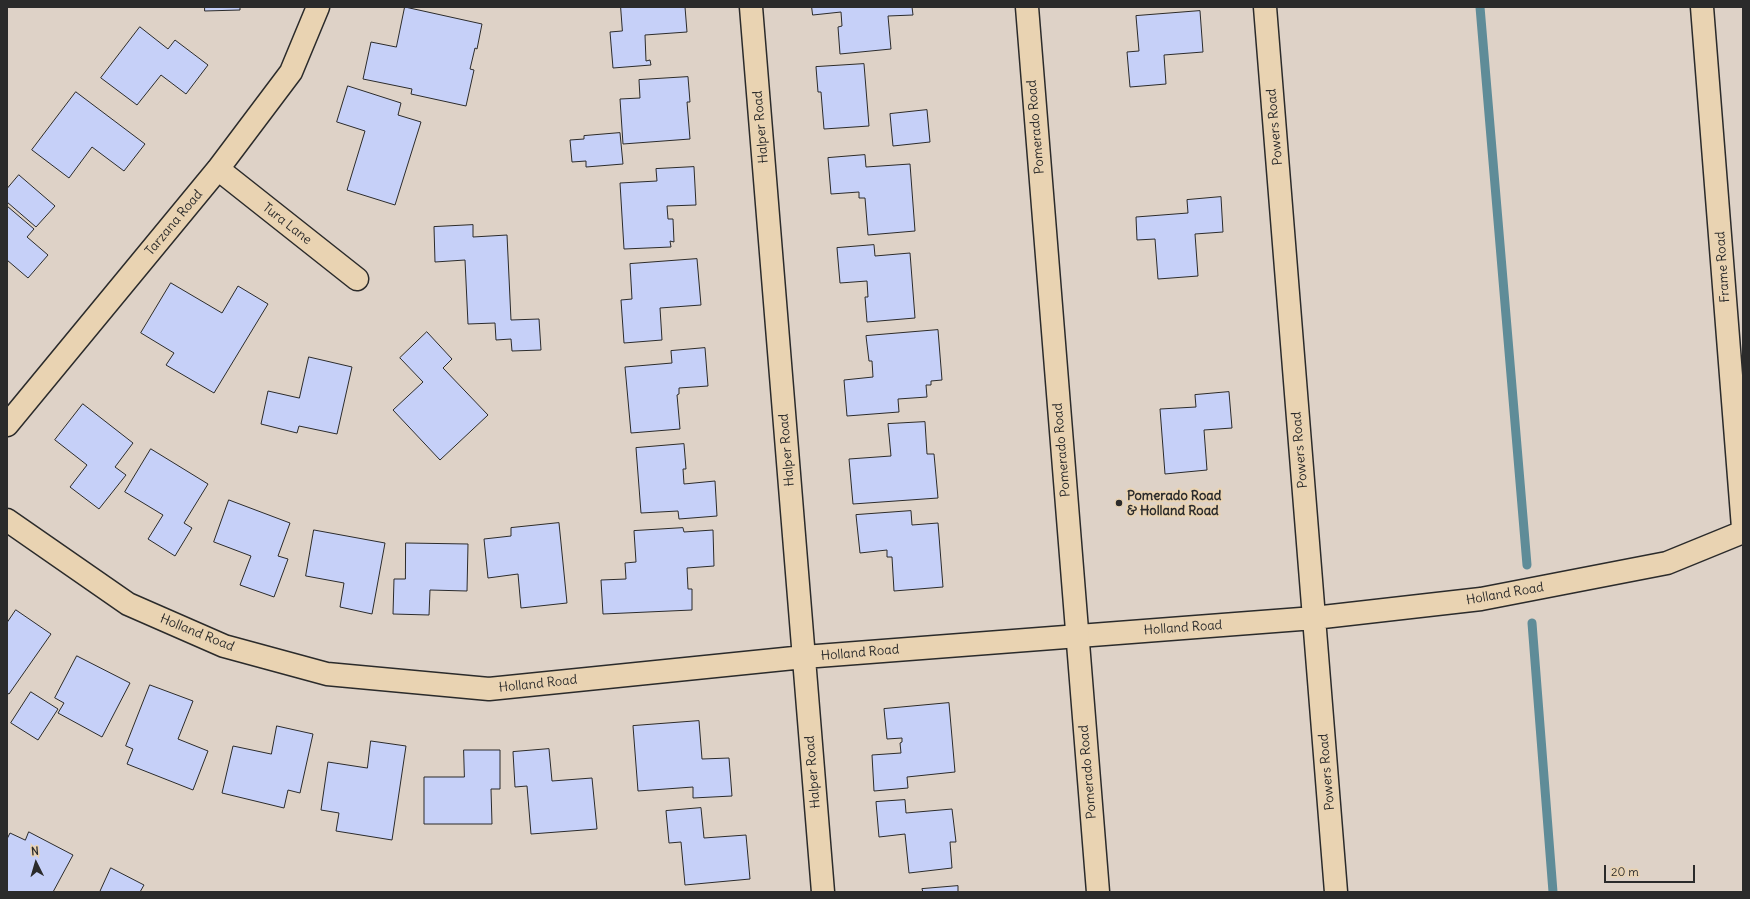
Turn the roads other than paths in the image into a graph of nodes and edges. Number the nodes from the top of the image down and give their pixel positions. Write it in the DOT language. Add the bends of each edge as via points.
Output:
graph roads {
  1 [pos="318,7"];
  2 [pos="751,7"];
  3 [pos="1027,7"];
  4 [pos="1265,7"];
  5 [pos="1702,7"];
  6 [pos="218,169"];
  7 [pos="357,279"];
  8 [pos="7,425"];
  9 [pos="7,520"];
  10 [pos="1743,528"];
  11 [pos="1743,532"];
  12 [pos="1314,618"];
  13 [pos="1077,636"];
  14 [pos="804,657"];
  15 [pos="823,892"];
  16 [pos="1098,892"];
  17 [pos="1336,892"];
  1 -- 6 [label="street, Tarzana Road" via="291,72"];
  2 -- 14 [label="street, Halper Road"];
  3 -- 13 [label="street, Pomerado Road"];
  4 -- 12 [label="street, Powers Road"];
  5 -- 10 [label="street, Frame Road"];
  6 -- 7 [label="street, Tura Lane"];
  6 -- 8 [label="street, Tarzana Road"];
  9 -- 14 [label="street, Holland Road" via="128,604 224,646 327,674 489,689"];
  11 -- 12 [label="street, Holland Road" via="1659,564 1482,599"];
  12 -- 13 [label="street, Holland Road"];
  12 -- 17 [label="street, Powers Road"];
  13 -- 14 [label="street, Holland Road"];
  13 -- 16 [label="street, Pomerado Road"];
  14 -- 15 [label="street, Halper Road"];
}
